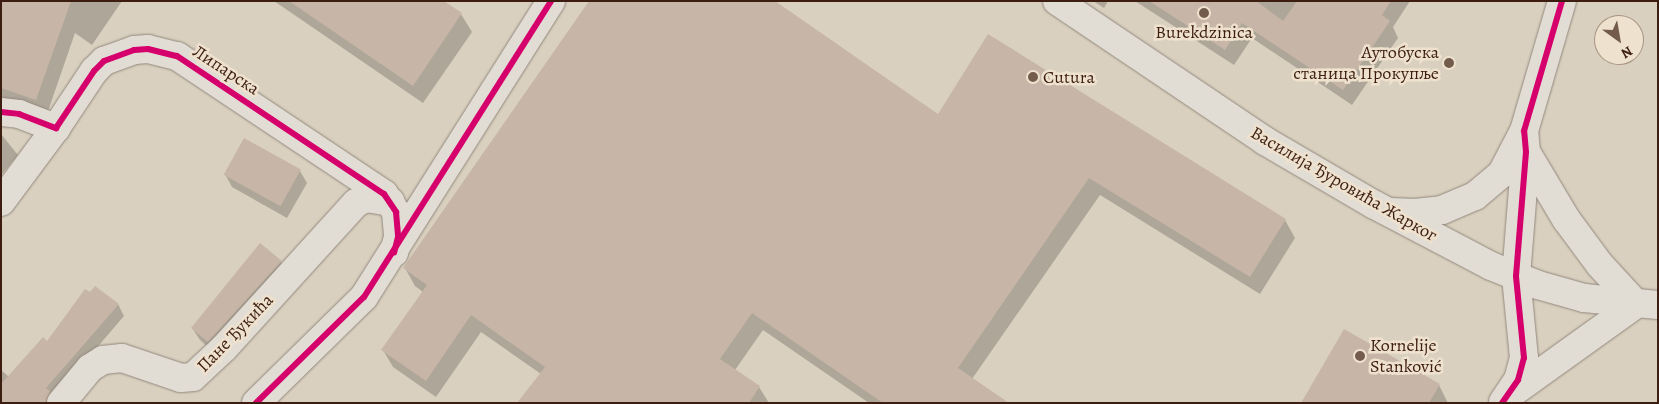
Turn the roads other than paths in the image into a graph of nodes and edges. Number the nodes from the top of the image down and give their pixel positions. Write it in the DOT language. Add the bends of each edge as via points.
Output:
graph roads {
  1 [pos="551,1"];
  2 [pos="1057,1"];
  3 [pos="1562,1"];
  4 [pos="1,112"];
  5 [pos="56,128"];
  6 [pos="1525,142"];
  7 [pos="1,202"];
  8 [pos="391,202"];
  9 [pos="1386,211"];
  10 [pos="394,254"];
  11 [pos="1516,276"];
  12 [pos="1648,305"];
  13 [pos="1505,400"];
  14 [pos="61,403"];
  15 [pos="256,403"];
  1 -- 10 [label="street"];
  2 -- 9 [label="street, Василија Ђуровића Жарког" via="1265,141"];
  3 -- 6 [label="street"];
  4 -- 5 [label="street" via="19,114"];
  5 -- 7 [label="street, Липарска"];
  5 -- 8 [label="street, Липарска" via="94,70 104,61 134,50 163,52 186,62 376,186"];
  6 -- 9 [label="street" via="1502,173 1475,196 1442,210 1415,213"];
  6 -- 11 [label="street"];
  6 -- 12 [label="street" via="1566,219 1600,265"];
  8 -- 10 [label="street, Липарска" via="398,226"];
  8 -- 14 [label="street, Пане Ђукића" via="366,198 356,203 224,348 193,377 181,378 122,358 103,360 90,368"];
  9 -- 11 [label="street, Василија Ђуровића Жарког"];
  10 -- 15 [label="street" via="364,297"];
  11 -- 12 [label="street, Василија Ђуровића Жарког" via="1584,298"];
  11 -- 13 [label="street" via="1524,358 1518,380"];
  12 -- 13 [label="street"];
}
